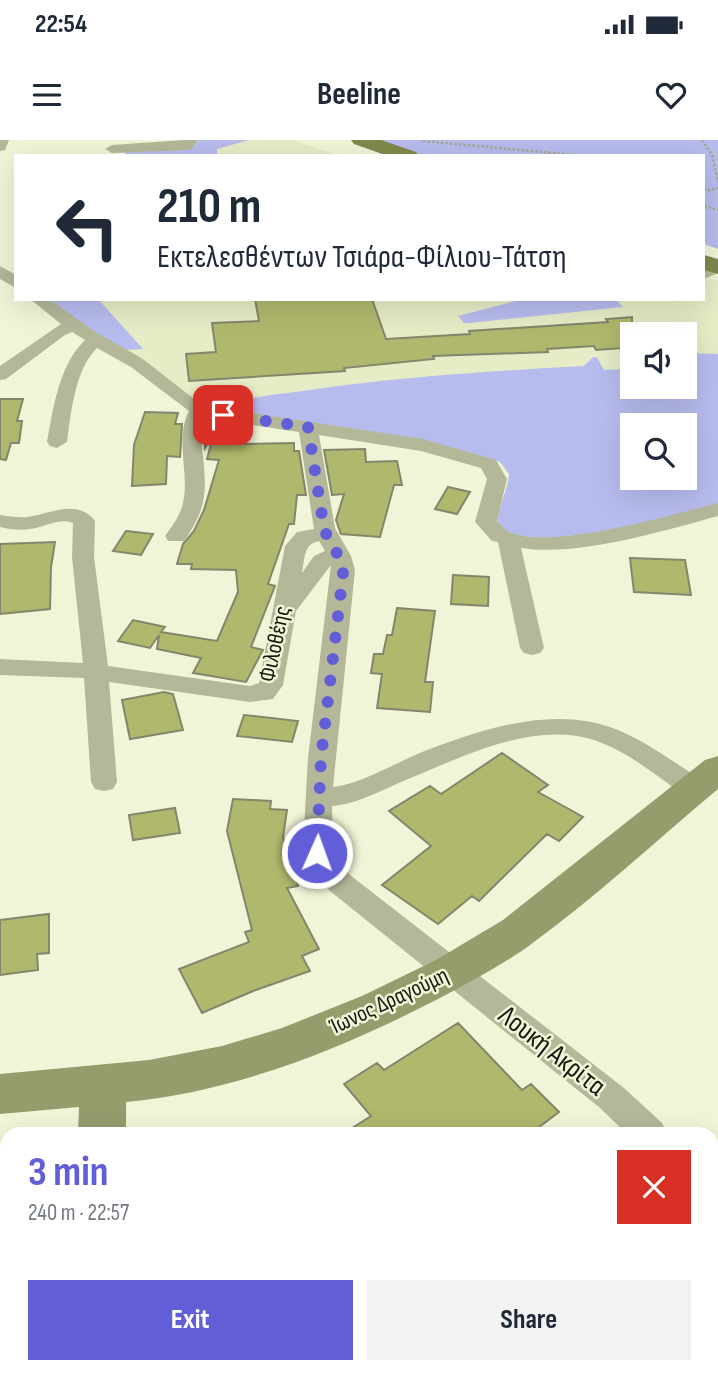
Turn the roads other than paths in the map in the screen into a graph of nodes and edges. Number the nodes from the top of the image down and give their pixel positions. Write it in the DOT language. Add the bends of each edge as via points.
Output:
graph roads {
  1 [pos="2,140"];
  2 [pos="191,140"];
  3 [pos="353,142"];
  4 [pos="0,147"];
  5 [pos="110,148"];
  6 [pos="376,154"];
  7 [pos="402,154"];
  8 [pos="41,301"];
  9 [pos="74,325"];
  10 [pos="96,340"];
  11 [pos="0,375"];
  12 [pos="200,409"];
  13 [pos="308,427"];
  14 [pos="57,442"];
  15 [pos="718,509"];
  16 [pos="0,521"];
  17 [pos="326,534"];
  18 [pos="176,536"];
  19 [pos="509,541"];
  20 [pos="340,556"];
  21 [pos="284,607"];
  22 [pos="532,648"];
  23 [pos="0,667"];
  24 [pos="96,672"];
  25 [pos="706,779"];
  26 [pos="104,782"];
  27 [pos="318,798"];
  28 [pos="451,972"];
  29 [pos="103,1085"];
  30 [pos="0,1094"];
  31 [pos="102,1127"];
  32 [pos="643,1127"];
  1 -- 4 [label="street"];
  2 -- 5 [label="street" via="187,145"];
  3 -- 6 [label="main road"];
  3 -- 7 [label="main road"];
  8 -- 9 [label="street"];
  9 -- 10 [label="street"];
  9 -- 11 [label="street"];
  10 -- 12 [label="street" via="137,363"];
  10 -- 14 [label="street" via="85,349 65,394"];
  12 -- 13 [label="street"];
  12 -- 18 [label="street" via="192,425 195,499 189,520"];
  13 -- 17 [label="street"];
  13 -- 19 [label="street" via="432,447 489,464 497,479 486,522 490,530"];
  15 -- 19 [label="street" via="610,536"];
  16 -- 24 [label="street" via="32,522 64,514 84,521 83,557"];
  17 -- 20 [label="street"];
  17 -- 21 [label="street, Φιλοθέης" via="307,536 297,543"];
  19 -- 22 [label="street"];
  20 -- 21 [label="street" via="323,559 291,605"];
  20 -- 27 [label="street, Λουκή Ακρίτα" via="344,570"];
  21 -- 24 [label="street, Φιλοθέης" via="271,685 264,693"];
  23 -- 24 [label="street"];
  24 -- 26 [label="street"];
  25 -- 27 [label="street" via="605,735 562,728 485,740 341,796"];
  25 -- 28 [label="main road, Ίωνος Δραγούμη" via="526,926"];
  27 -- 28 [label="street, Λουκή Ακρίτα" via="317,853 323,866"];
  28 -- 29 [label="main road, Ίωνος Δραγούμη" via="378,1009 260,1055 187,1073"];
  28 -- 32 [label="street, Λουκή Ακρίτα"];
  29 -- 30 [label="main road, Ίωνος Δραγούμη"];
  29 -- 31 [label="main road"];
}
